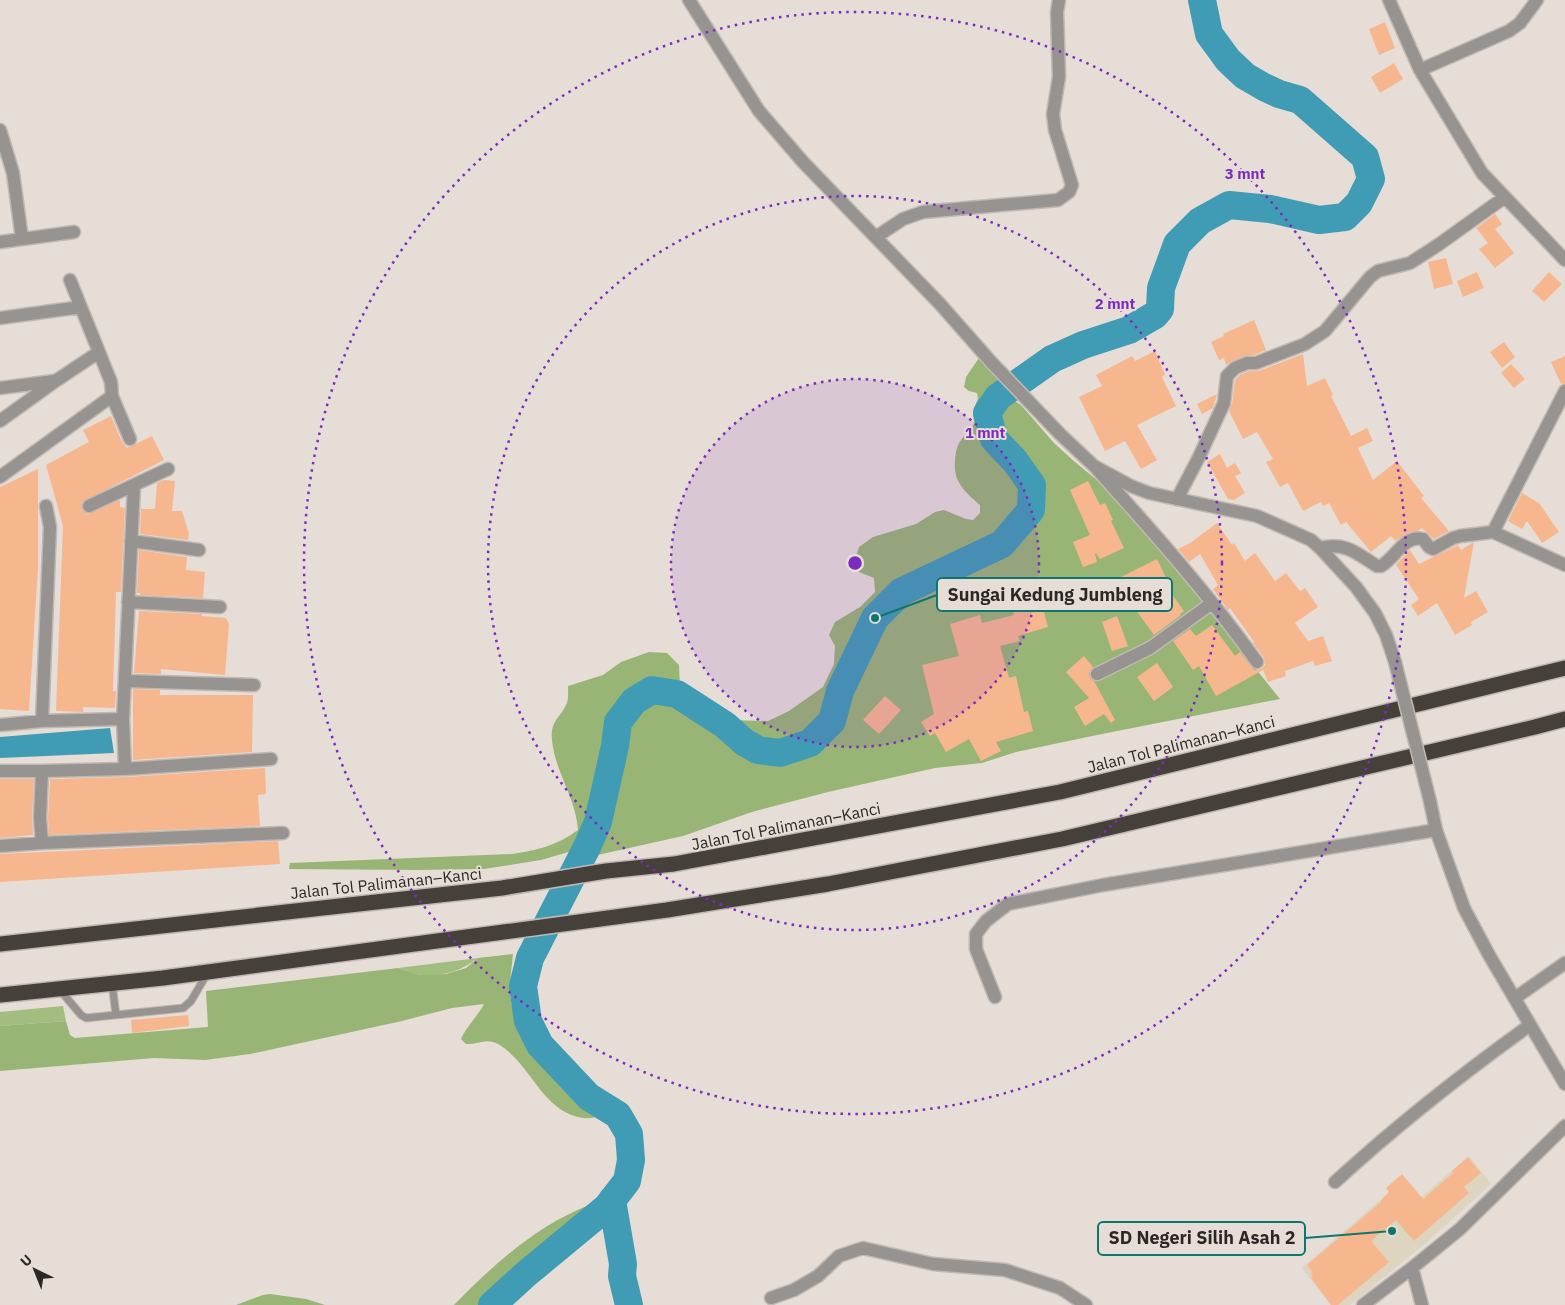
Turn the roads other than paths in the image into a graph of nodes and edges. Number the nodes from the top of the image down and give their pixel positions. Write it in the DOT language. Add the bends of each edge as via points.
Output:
graph roads {
  1 [pos="689,0"];
  2 [pos="1059,0"];
  3 [pos="1390,0"];
  4 [pos="1537,0"];
  5 [pos="1420,70"];
  6 [pos="0,130"];
  7 [pos="4,159"];
  8 [pos="1505,197"];
  9 [pos="74,232"];
  10 [pos="876,237"];
  11 [pos="22,239"];
  12 [pos="0,242"];
  13 [pos="1565,260"];
  14 [pos="70,280"];
  15 [pos="81,307"];
  16 [pos="0,318"];
  17 [pos="99,352"];
  18 [pos="56,380"];
  19 [pos="0,388"];
  20 [pos="1565,391"];
  21 [pos="112,396"];
  22 [pos="0,421"];
  23 [pos="130,439"];
  24 [pos="1094,466"];
  25 [pos="168,469"];
  26 [pos="0,477"];
  27 [pos="134,485"];
  28 [pos="1177,499"];
  29 [pos="46,506"];
  30 [pos="89,506"];
  31 [pos="1493,532"];
  32 [pos="131,542"];
  33 [pos="1320,548"];
  34 [pos="199,550"];
  35 [pos="1565,565"];
  36 [pos="128,602"];
  37 [pos="1212,603"];
  38 [pos="220,607"];
  39 [pos="1257,662"];
  40 [pos="1565,668"];
  41 [pos="1098,674"];
  42 [pos="125,681"];
  43 [pos="254,685"];
  44 [pos="123,718"];
  45 [pos="1565,719"];
  46 [pos="42,722"];
  47 [pos="0,725"];
  48 [pos="271,759"];
  49 [pos="125,769"];
  50 [pos="0,771"];
  51 [pos="42,771"];
  52 [pos="1436,830"];
  53 [pos="282,833"];
  54 [pos="42,843"];
  55 [pos="0,846"];
  56 [pos="0,944"];
  57 [pos="1565,964"];
  58 [pos="208,972"];
  59 [pos="112,983"];
  60 [pos="59,989"];
  61 [pos="0,995"];
  62 [pos="994,997"];
  63 [pos="1515,998"];
  64 [pos="116,1015"];
  65 [pos="1530,1026"];
  66 [pos="1565,1084"];
  67 [pos="1565,1126"];
  68 [pos="1335,1182"];
  69 [pos="1412,1268"];
  70 [pos="771,1298"];
  71 [pos="1086,1305"];
  72 [pos="1363,1305"];
  73 [pos="1422,1305"];
  1 -- 10 [label="street" via="759,111"];
  2 -- 10 [label="street" via="1059,77 1053,114 1072,185 1069,192 1058,200 923,212 904,219"];
  3 -- 5 [label="street"];
  4 -- 5 [label="street" via="1520,23 1509,31"];
  5 -- 8 [label="street" via="1482,173"];
  6 -- 7 [label="street"];
  7 -- 11 [label="street" via="13,173"];
  8 -- 13 [label="street"];
  8 -- 28 [label="street" via="1410,263 1378,271 1325,331 1305,344 1235,368 1227,376 1224,403"];
  9 -- 11 [label="street"];
  10 -- 24 [label="street" via="1053,428"];
  11 -- 12 [label="street"];
  14 -- 15 [label="street"];
  15 -- 16 [label="street"];
  15 -- 17 [label="street"];
  17 -- 18 [label="street"];
  17 -- 21 [label="street" via="111,382"];
  18 -- 19 [label="street"];
  18 -- 22 [label="street"];
  20 -- 31 [label="street"];
  21 -- 23 [label="street"];
  21 -- 26 [label="street"];
  24 -- 28 [label="street" via="1131,486"];
  24 -- 37 [label="street"];
  25 -- 27 [label="street"];
  27 -- 30 [label="street"];
  27 -- 32 [label="street"];
  28 -- 33 [label="street" via="1257,516 1296,532"];
  29 -- 46 [label="street" via="50,527"];
  31 -- 33 [label="street" via="1453,538 1433,549 1423,538 1416,537 1381,566 1342,546"];
  31 -- 35 [label="street"];
  32 -- 34 [label="street"];
  32 -- 36 [label="street"];
  33 -- 52 [label="street, bridge" via="1356,587 1386,635"];
  36 -- 38 [label="street"];
  36 -- 42 [label="street"];
  37 -- 39 [label="street"];
  37 -- 41 [label="street" via="1150,648"];
  40 -- 56 [label="highway, Jalan Tol Palimanan–Kanci" via="1060,792 674,864 502,888"];
  42 -- 43 [label="street"];
  42 -- 44 [label="street"];
  44 -- 46 [label="street"];
  44 -- 49 [label="street"];
  45 -- 58 [label="highway" via="1062,840 828,884 667,910"];
  46 -- 47 [label="street"];
  48 -- 49 [label="street"];
  49 -- 51 [label="street"];
  50 -- 51 [label="street"];
  51 -- 54 [label="street"];
  52 -- 62 [label="street" via="1102,885 1008,904 976,934 976,949"];
  52 -- 63 [label="street" via="1464,908"];
  53 -- 54 [label="street"];
  54 -- 55 [label="street"];
  57 -- 63 [label="street"];
  58 -- 59 [label="highway"];
  58 -- 64 [label="lane" via="183,1008"];
  59 -- 60 [label="highway"];
  59 -- 64 [label="lane"];
  60 -- 61 [label="highway"];
  60 -- 64 [label="lane" via="83,1017"];
  63 -- 65 [label="street"];
  65 -- 66 [label="street"];
  65 -- 68 [label="street" via="1475,1064"];
  67 -- 69 [label="street" via="1460,1229"];
  69 -- 72 [label="street"];
  69 -- 73 [label="street"];
  70 -- 71 [label="street" via="794,1290 818,1276 839,1256 863,1248 933,1264 1005,1270 1060,1288"];
}
